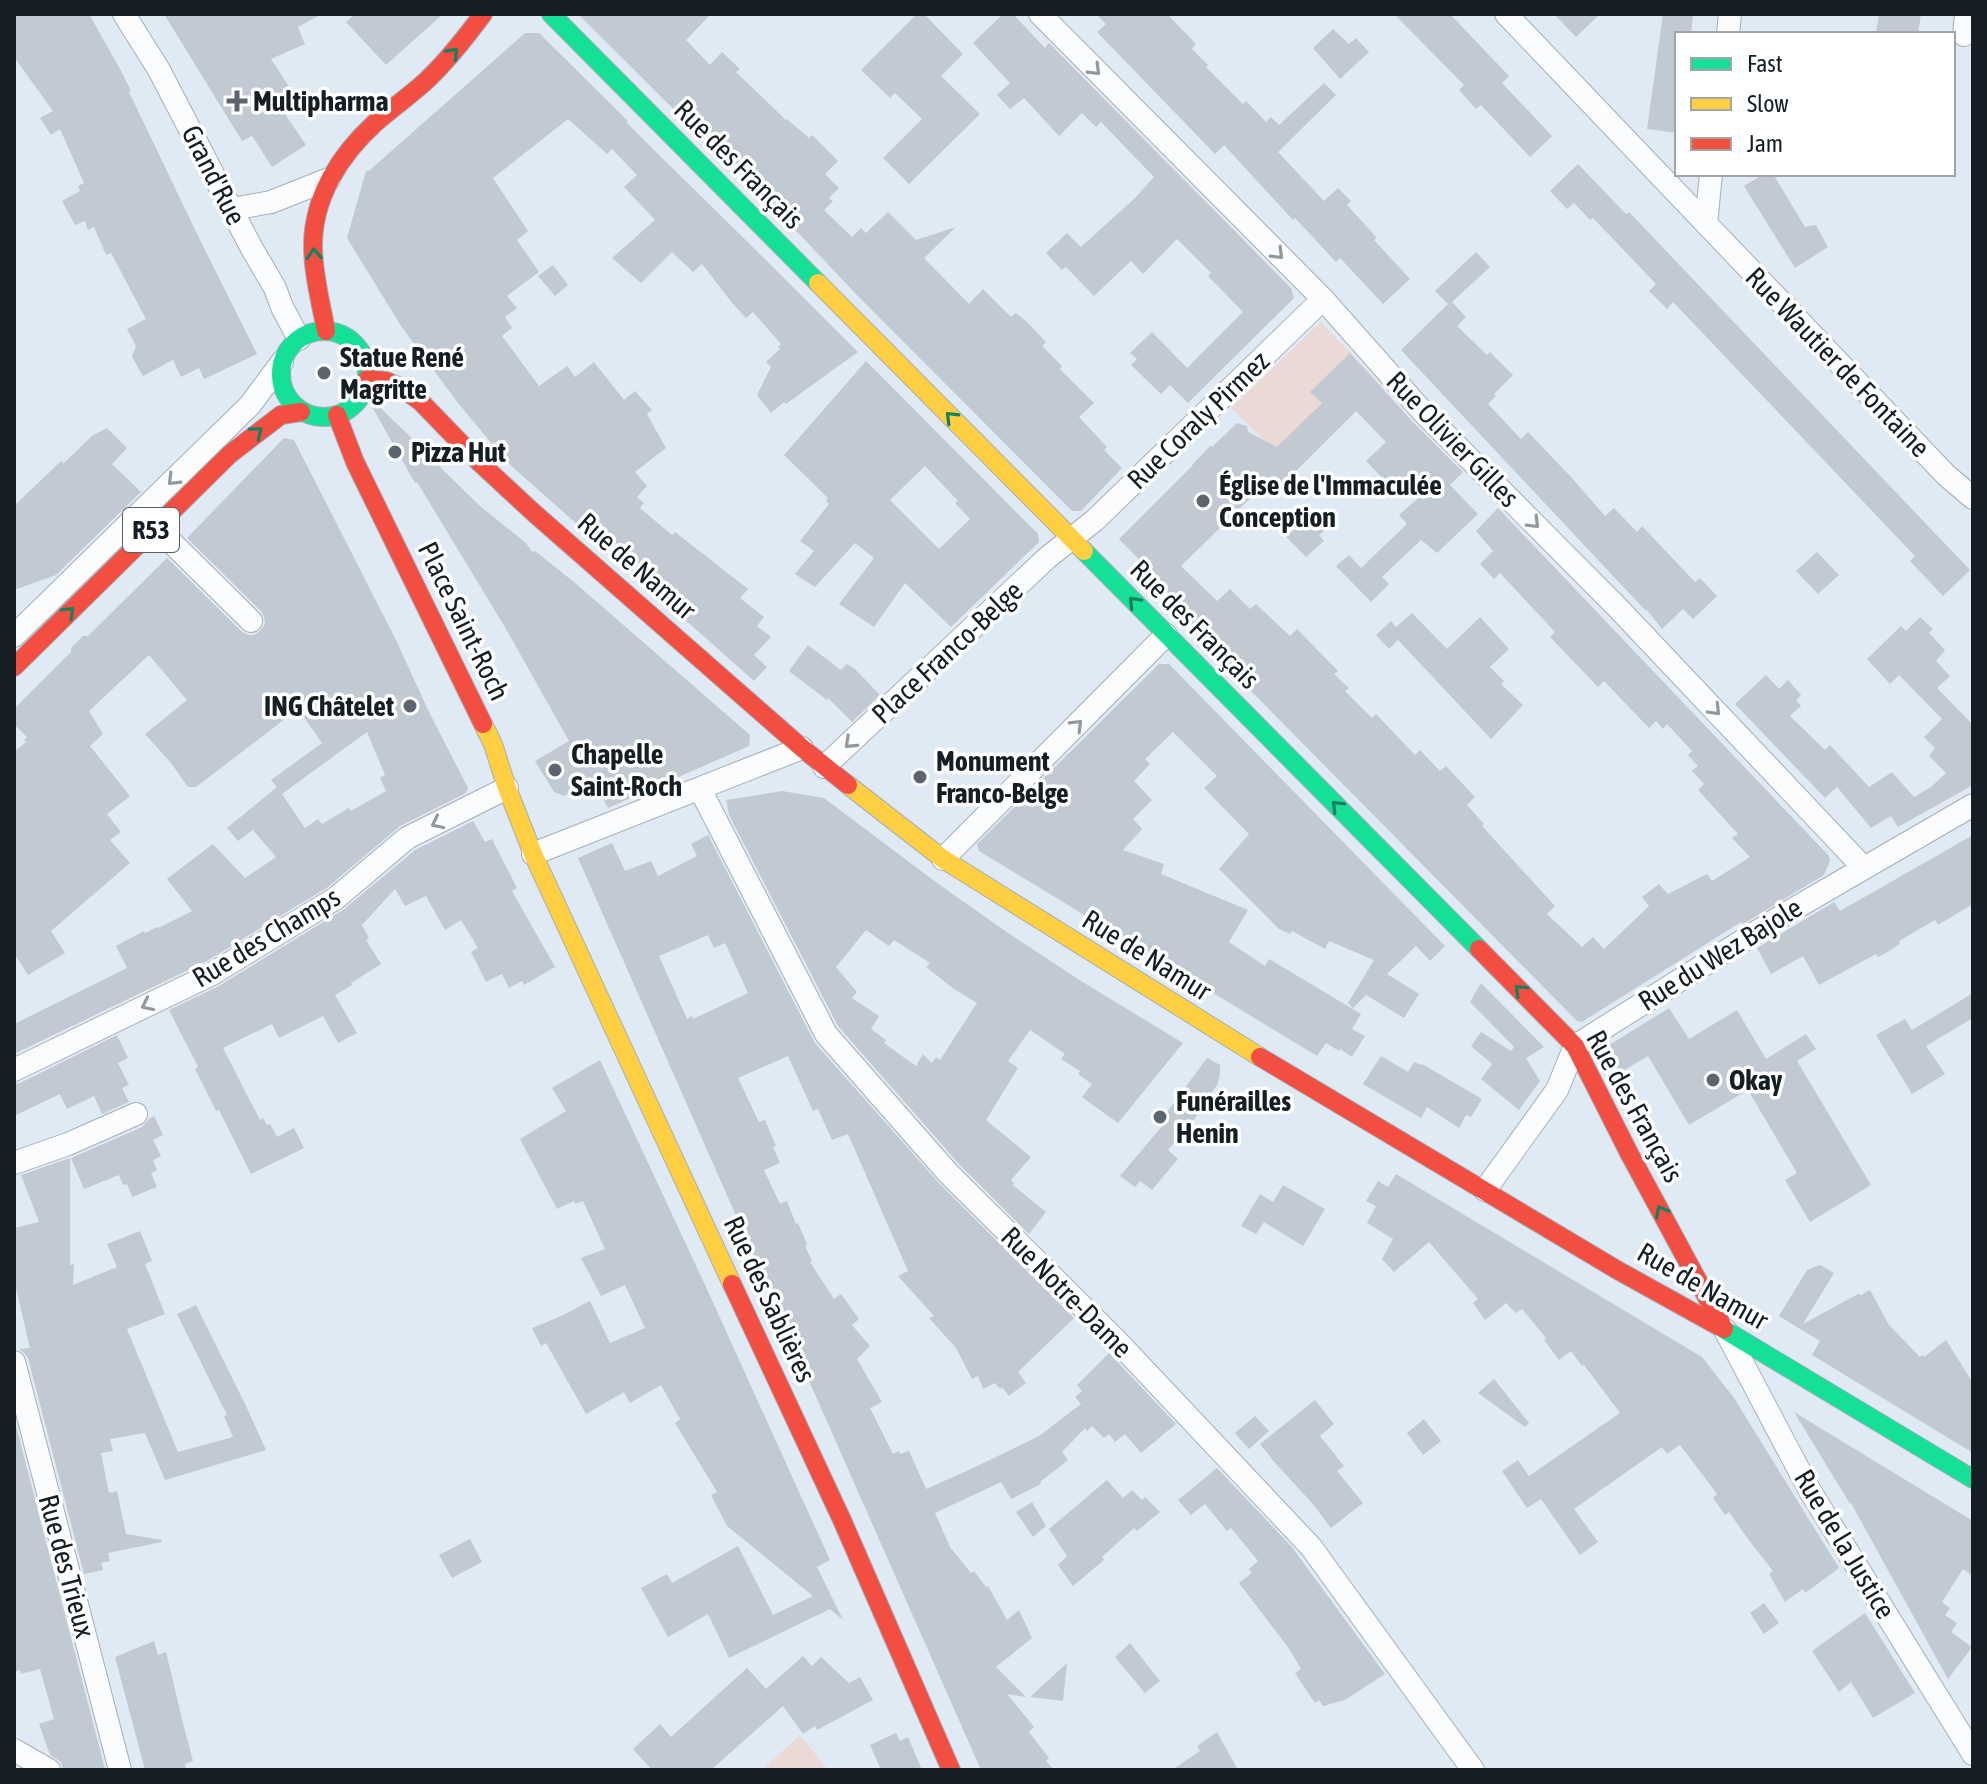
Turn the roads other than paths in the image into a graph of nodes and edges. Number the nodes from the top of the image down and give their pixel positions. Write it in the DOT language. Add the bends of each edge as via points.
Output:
graph roads {
  1 [pos="124,14"];
  2 [pos="483,14"];
  3 [pos="1040,14"];
  4 [pos="1506,14"];
  5 [pos="554,15"];
  6 [pos="1711,176"];
  7 [pos="329,179"];
  8 [pos="233,209"];
  9 [pos="1706,224"];
  10 [pos="1323,299"];
  11 [pos="326,331"];
  12 [pos="299,339"];
  13 [pos="282,362"];
  14 [pos="367,379"];
  15 [pos="301,412"];
  16 [pos="337,415"];
  17 [pos="1973,498"];
  18 [pos="155,526"];
  19 [pos="1073,539"];
  20 [pos="251,621"];
  21 [pos="1166,635"];
  22 [pos="14,636"];
  23 [pos="14,667"];
  24 [pos="802,748"];
  25 [pos="824,767"];
  26 [pos="507,788"];
  27 [pos="700,789"];
  28 [pos="1973,805"];
  29 [pos="533,854"];
  30 [pos="943,859"];
  31 [pos="1863,867"];
  32 [pos="1575,1046"];
  33 [pos="14,1070"];
  34 [pos="136,1114"];
  35 [pos="14,1163"];
  36 [pos="1485,1190"];
  37 [pos="1724,1329"];
  38 [pos="14,1362"];
  39 [pos="1973,1479"];
  40 [pos="14,1750"];
  41 [pos="1973,1754"];
  42 [pos="49,1770"];
  43 [pos="120,1770"];
  44 [pos="951,1770"];
  45 [pos="1473,1770"];
  1 -- 8 [label="street, Grand'Rue"];
  7 -- 2 [label="main road, one-way" via="370,128 459,48"];
  3 -- 10 [label="street, Rue Olivier Gilles, one-way"];
  4 -- 9 [label="street, Rue Wautier de Fontaine"];
  19 -- 5 [label="main road, Rue des Français, one-way"];
  6 -- 9 [label="street"];
  7 -- 8 [label="street" via="271,202"];
  11 -- 7 [label="main road, one-way" via="313,246 317,211"];
  8 -- 12 [label="street, Grand'Rue"];
  9 -- 17 [label="street, Rue Wautier de Fontaine"];
  10 -- 19 [label="street, Rue Coraly Pirmez"];
  10 -- 31 [label="street, Rue Olivier Gilles, one-way" via="1423,412"];
  11 -- 12 [label="main road"];
  11 -- 14 [label="main road" via="352,341 367,365"];
  12 -- 13 [label="main road"];
  13 -- 15 [label="main road" via="283,390"];
  13 -- 22 [label="street, one-way" via="250,405"];
  14 -- 16 [label="main road" via="355,405"];
  14 -- 24 [label="main road, Rue de Namur" via="386,381 421,402 534,513"];
  15 -- 16 [label="main road, R53"];
  18 -- 15 [label="main road, R53, one-way" via="266,425 281,415"];
  16 -- 26 [label="main road, Place Saint-Roch" via="493,744"];
  18 -- 20 [label="street"];
  23 -- 18 [label="main road, R53, one-way"];
  21 -- 19 [label="main road, Rue des Français, one-way"];
  19 -- 25 [label="street, Place Franco-Belge, one-way"];
  30 -- 21 [label="street, one-way"];
  32 -- 21 [label="main road, Rue des Français, one-way"];
  24 -- 25 [label="main road, Rue de Namur"];
  24 -- 27 [label="street"];
  25 -- 30 [label="main road, Rue de Namur"];
  26 -- 29 [label="main road, Place Saint-Roch"];
  26 -- 33 [label="street, Rue des Champs, one-way" via="407,838 336,898 212,974"];
  27 -- 29 [label="street"];
  27 -- 45 [label="street, Rue Notre-Dame" via="826,1034 948,1173 1117,1341 1311,1547"];
  28 -- 31 [label="street, Rue du Wez Bajole"];
  29 -- 44 [label="main road, Rue des Sablières" via="842,1520"];
  30 -- 36 [label="main road, Rue de Namur" via="1203,1023"];
  31 -- 32 [label="street, Rue du Wez Bajole"];
  32 -- 36 [label="street" via="1557,1090"];
  37 -- 32 [label="main road, Rue des Français, one-way"];
  34 -- 35 [label="street"];
  36 -- 37 [label="main road, Rue de Namur"];
  37 -- 39 [label="main road, Rue de Namur"];
  37 -- 41 [label="street, Rue de la Justice" via="1810,1491"];
  38 -- 43 [label="street, Rue des Trieux"];
  40 -- 42 [label="street"];
}
